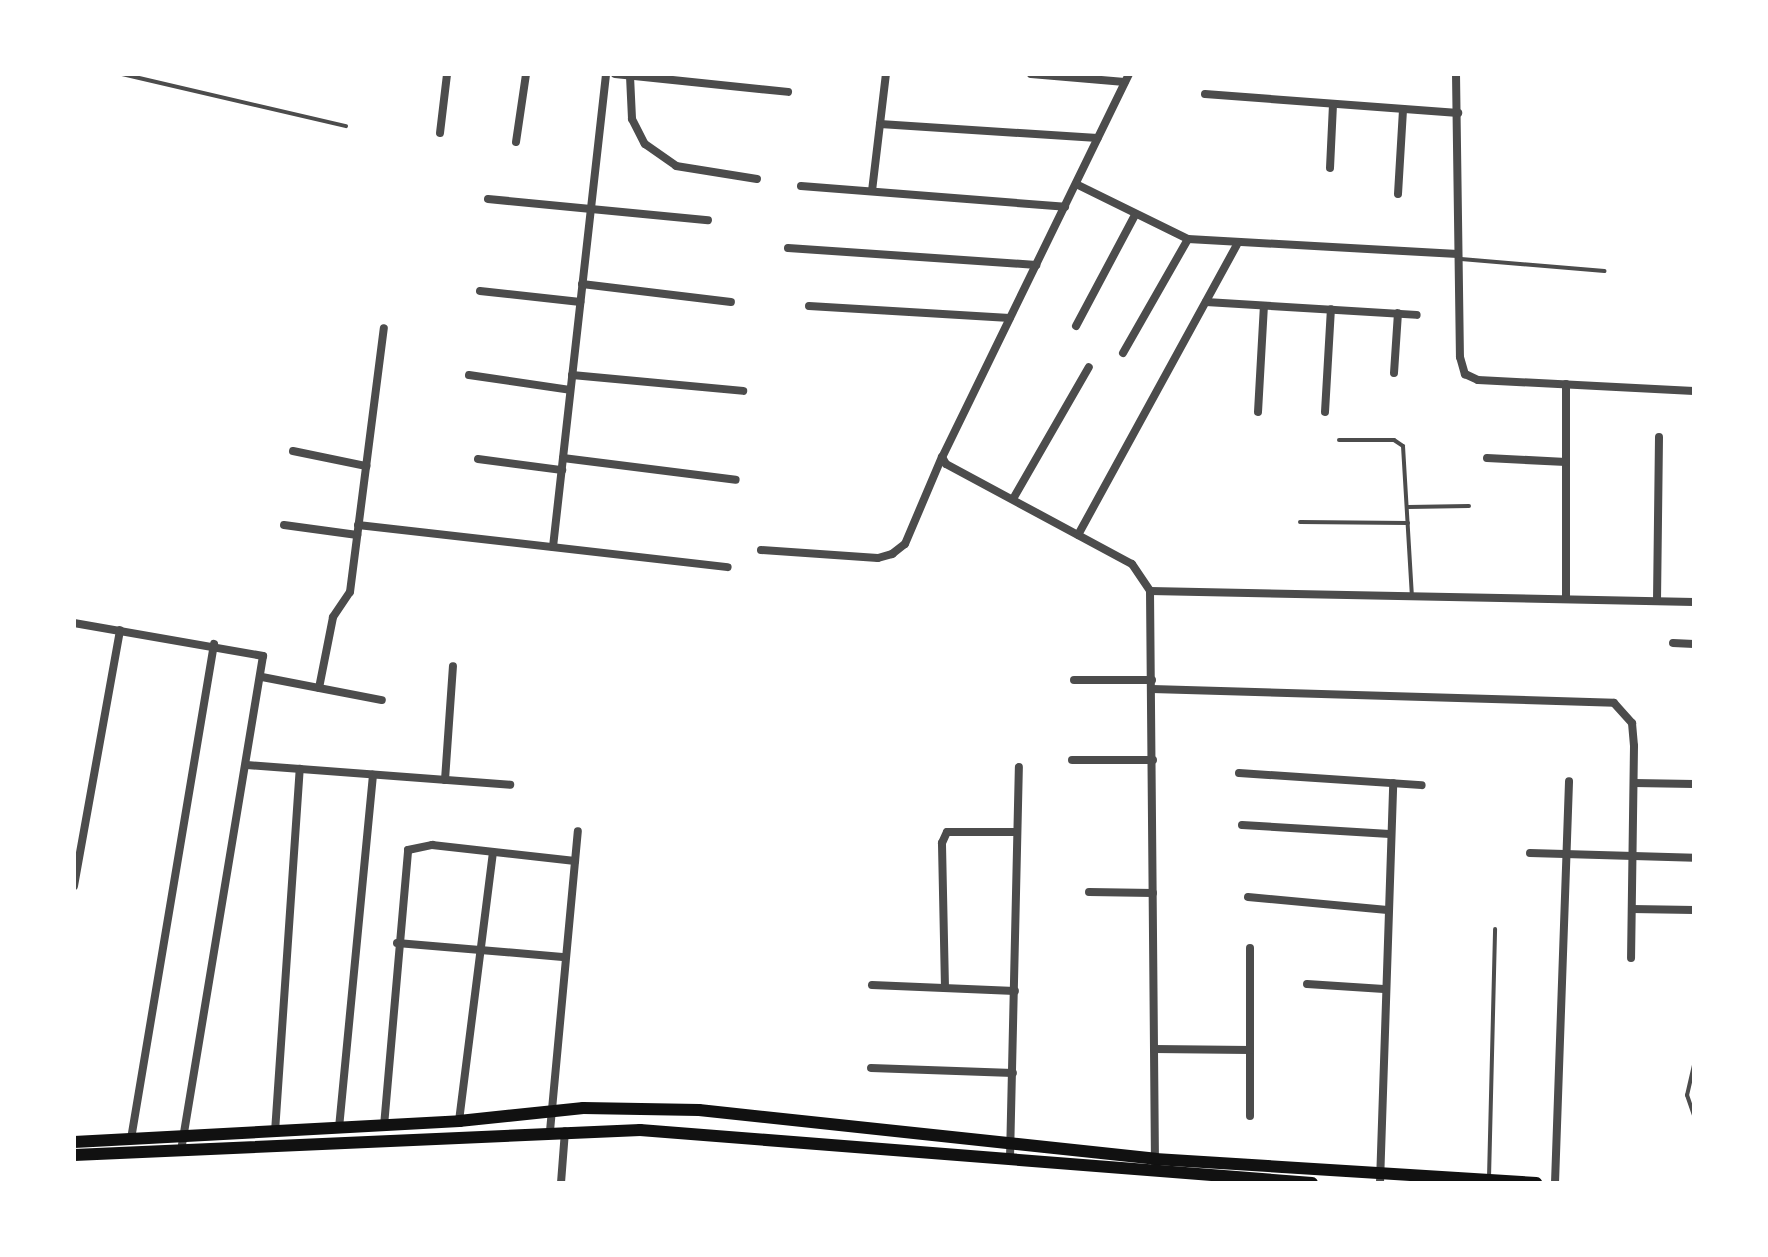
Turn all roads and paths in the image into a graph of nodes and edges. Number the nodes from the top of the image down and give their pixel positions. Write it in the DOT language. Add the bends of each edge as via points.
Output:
graph roads {
  1 [pos="122,74"];
  2 [pos="447,74"];
  3 [pos="526,74"];
  4 [pos="606,74"];
  5 [pos="615,74"];
  6 [pos="886,74"];
  7 [pos="1031,74"];
  8 [pos="1456,74"];
  9 [pos="630,76"];
  10 [pos="1127,78"];
  11 [pos="788,92"];
  12 [pos="1205,94"];
  13 [pos="1333,104"];
  14 [pos="1403,109"];
  15 [pos="1458,113"];
  16 [pos="880,124"];
  17 [pos="346,126"];
  18 [pos="440,133"];
  19 [pos="1098,138"];
  20 [pos="516,142"];
  21 [pos="1330,168"];
  22 [pos="757,179"];
  23 [pos="1076,184"];
  24 [pos="801,186"];
  25 [pos="872,191"];
  26 [pos="1398,194"];
  27 [pos="488,199"];
  28 [pos="1065,207"];
  29 [pos="590,211"];
  30 [pos="1135,215"];
  31 [pos="708,220"];
  32 [pos="1188,239"];
  33 [pos="1237,245"];
  34 [pos="788,248"];
  35 [pos="1458,256"];
  36 [pos="1036,265"];
  37 [pos="1605,271"];
  38 [pos="582,284"];
  39 [pos="480,291"];
  40 [pos="580,302"];
  41 [pos="731,302"];
  42 [pos="1206,302"];
  43 [pos="809,306"];
  44 [pos="1264,306"];
  45 [pos="1331,309"];
  46 [pos="1398,313"];
  47 [pos="1417,315"];
  48 [pos="1010,318"];
  49 [pos="1076,326"];
  50 [pos="384,328"];
  51 [pos="1123,353"];
  52 [pos="1089,367"];
  53 [pos="1394,373"];
  54 [pos="469,375"];
  55 [pos="572,375"];
  56 [pos="1566,384"];
  57 [pos="570,390"];
  58 [pos="743,391"];
  59 [pos="1694,391"];
  60 [pos="1258,412"];
  61 [pos="1325,412"];
  62 [pos="1659,437"];
  63 [pos="1339,440"];
  64 [pos="293,451"];
  65 [pos="942,457"];
  66 [pos="563,458"];
  67 [pos="1487,458"];
  68 [pos="478,459"];
  69 [pos="1566,462"];
  70 [pos="366,466"];
  71 [pos="562,470"];
  72 [pos="736,480"];
  73 [pos="1013,499"];
  74 [pos="1469,506"];
  75 [pos="1408,507"];
  76 [pos="1300,522"];
  77 [pos="1408,523"];
  78 [pos="284,525"];
  79 [pos="358,530"];
  80 [pos="1078,535"];
  81 [pos="553,547"];
  82 [pos="761,550"];
  83 [pos="728,567"];
  84 [pos="1150,591"];
  85 [pos="1412,596"];
  86 [pos="1566,599"];
  87 [pos="1657,601"];
  88 [pos="1694,602"];
  89 [pos="74,623"];
  90 [pos="120,630"];
  91 [pos="1673,643"];
  92 [pos="214,644"];
  93 [pos="1694,644"];
  94 [pos="453,666"];
  95 [pos="262,677"];
  96 [pos="1074,680"];
  97 [pos="1152,685"];
  98 [pos="319,688"];
  99 [pos="382,700"];
  100 [pos="1072,760"];
  101 [pos="1153,760"];
  102 [pos="247,765"];
  103 [pos="1019,767"];
  104 [pos="300,769"];
  105 [pos="1239,773"];
  106 [pos="373,775"];
  107 [pos="445,780"];
  108 [pos="1569,781"];
  109 [pos="1393,783"];
  110 [pos="1634,783"];
  111 [pos="1694,784"];
  112 [pos="510,785"];
  113 [pos="1422,785"];
  114 [pos="1242,825"];
  115 [pos="578,831"];
  116 [pos="1017,832"];
  117 [pos="1390,834"];
  118 [pos="493,852"];
  119 [pos="1530,853"];
  120 [pos="1568,854"];
  121 [pos="1633,856"];
  122 [pos="1694,858"];
  123 [pos="575,861"];
  124 [pos="74,886"];
  125 [pos="1089,892"];
  126 [pos="1153,893"];
  127 [pos="1248,897"];
  128 [pos="1632,909"];
  129 [pos="1387,910"];
  130 [pos="1694,910"];
  131 [pos="1495,929"];
  132 [pos="397,943"];
  133 [pos="1250,948"];
  134 [pos="481,950"];
  135 [pos="565,957"];
  136 [pos="1631,958"];
  137 [pos="1307,984"];
  138 [pos="872,985"];
  139 [pos="945,988"];
  140 [pos="1384,989"];
  141 [pos="1015,991"];
  142 [pos="1154,1049"];
  143 [pos="1250,1050"];
  144 [pos="1694,1065"];
  145 [pos="871,1068"];
  146 [pos="1013,1073"];
  147 [pos="551,1112"];
  148 [pos="1694,1115"];
  149 [pos="1250,1116"];
  150 [pos="459,1121"];
  151 [pos="384,1126"];
  152 [pos="339,1128"];
  153 [pos="565,1130"];
  154 [pos="550,1131"];
  155 [pos="275,1132"];
  156 [pos="183,1137"];
  157 [pos="131,1139"];
  158 [pos="74,1142"];
  159 [pos="1012,1143"];
  160 [pos="181,1151"];
  161 [pos="74,1155"];
  162 [pos="1010,1158"];
  163 [pos="1155,1159"];
  164 [pos="1155,1173"];
  165 [pos="1380,1178"];
  166 [pos="1489,1180"];
  167 [pos="1219,1181"];
  168 [pos="1464,1181"];
  169 [pos="561,1183"];
  170 [pos="1310,1183"];
  171 [pos="1536,1183"];
  172 [pos="1555,1183"];
  1 -- 17 [label="lane"];
  2 -- 18 [label="street"];
  3 -- 20 [label="street"];
  4 -- 29 [label="street"];
  5 -- 9 [label="street"];
  6 -- 16 [label="street"];
  7 -- 10 [label="street"];
  8 -- 15 [label="street"];
  9 -- 11 [label="street"];
  9 -- 22 [label="street" via="632,119 645,144 676,166"];
  10 -- 19 [label="street"];
  12 -- 13 [label="street"];
  13 -- 14 [label="street"];
  13 -- 21 [label="street"];
  14 -- 15 [label="street"];
  14 -- 26 [label="street"];
  15 -- 35 [label="street"];
  16 -- 19 [label="street"];
  16 -- 25 [label="street"];
  19 -- 23 [label="street"];
  23 -- 28 [label="street"];
  23 -- 30 [label="street"];
  24 -- 25 [label="street"];
  25 -- 28 [label="street"];
  27 -- 29 [label="street"];
  28 -- 36 [label="street"];
  29 -- 31 [label="street"];
  29 -- 38 [label="street"];
  30 -- 32 [label="street"];
  30 -- 49 [label="street"];
  32 -- 33 [label="street"];
  32 -- 51 [label="street"];
  33 -- 35 [label="street"];
  33 -- 42 [label="street"];
  34 -- 36 [label="street"];
  35 -- 37 [label="lane"];
  35 -- 56 [label="street" via="1465,374 1478,380"];
  36 -- 48 [label="street"];
  38 -- 40 [label="street"];
  38 -- 41 [label="street"];
  39 -- 40 [label="street"];
  40 -- 55 [label="street"];
  42 -- 44 [label="street"];
  42 -- 80 [label="street"];
  43 -- 48 [label="street"];
  44 -- 45 [label="street"];
  44 -- 60 [label="street"];
  45 -- 46 [label="street"];
  45 -- 61 [label="street"];
  46 -- 47 [label="street"];
  46 -- 53 [label="street"];
  48 -- 65 [label="street"];
  50 -- 70 [label="street"];
  52 -- 73 [label="street"];
  54 -- 57 [label="street"];
  55 -- 57 [label="street"];
  55 -- 58 [label="street"];
  56 -- 59 [label="street"];
  56 -- 69 [label="street"];
  57 -- 66 [label="street"];
  62 -- 87 [label="street"];
  63 -- 75 [label="lane" via="1394,440 1403,446"];
  64 -- 70 [label="street"];
  65 -- 73 [label="street"];
  65 -- 82 [label="street" via="905,544 892,554 878,558"];
  66 -- 71 [label="street"];
  66 -- 72 [label="street"];
  67 -- 69 [label="street"];
  68 -- 71 [label="street"];
  69 -- 86 [label="street"];
  70 -- 79 [label="street"];
  71 -- 81 [label="street"];
  73 -- 80 [label="street"];
  74 -- 75 [label="lane"];
  75 -- 77 [label="lane"];
  76 -- 77 [label="lane"];
  77 -- 85 [label="lane"];
  78 -- 79 [label="street"];
  79 -- 81 [label="street"];
  79 -- 98 [label="street" via="350,592 333,617"];
  80 -- 84 [label="street" via="1132,564"];
  81 -- 83 [label="street"];
  84 -- 85 [label="street"];
  84 -- 97 [label="street"];
  85 -- 86 [label="street"];
  86 -- 87 [label="street"];
  87 -- 88 [label="street"];
  89 -- 90 [label="street"];
  90 -- 92 [label="street"];
  90 -- 124 [label="street"];
  91 -- 93 [label="street"];
  92 -- 95 [label="street" via="259,652"];
  92 -- 157 [label="street"];
  94 -- 107 [label="street"];
  95 -- 98 [label="street"];
  95 -- 102 [label="street"];
  96 -- 97 [label="street"];
  97 -- 101 [label="street"];
  97 -- 110 [label="street" via="1598,700 1624,710 1632,723"];
  98 -- 99 [label="street"];
  100 -- 101 [label="street"];
  101 -- 126 [label="street"];
  102 -- 104 [label="street"];
  102 -- 156 [label="street"];
  103 -- 116 [label="street"];
  104 -- 106 [label="street"];
  104 -- 155 [label="street"];
  105 -- 109 [label="street"];
  106 -- 107 [label="street"];
  106 -- 152 [label="street"];
  107 -- 112 [label="street"];
  108 -- 120 [label="street"];
  109 -- 113 [label="street"];
  109 -- 117 [label="street"];
  110 -- 111 [label="street"];
  110 -- 121 [label="street"];
  114 -- 117 [label="street"];
  115 -- 123 [label="street"];
  116 -- 139 [label="street" via="947,832 942,843"];
  116 -- 141 [label="street"];
  117 -- 129 [label="street"];
  118 -- 123 [label="street"];
  118 -- 132 [label="street" via="432,845 408,850"];
  118 -- 134 [label="street"];
  119 -- 120 [label="street"];
  120 -- 121 [label="street"];
  120 -- 172 [label="street"];
  121 -- 122 [label="street"];
  121 -- 128 [label="street"];
  123 -- 135 [label="street"];
  125 -- 126 [label="street"];
  126 -- 142 [label="street"];
  127 -- 129 [label="street"];
  128 -- 130 [label="street"];
  128 -- 136 [label="street"];
  129 -- 140 [label="street"];
  131 -- 166 [label="lane"];
  132 -- 134 [label="street"];
  132 -- 151 [label="street"];
  133 -- 143 [label="street"];
  134 -- 135 [label="street"];
  134 -- 150 [label="street"];
  135 -- 147 [label="street"];
  137 -- 140 [label="street"];
  138 -- 139 [label="street"];
  139 -- 141 [label="street"];
  140 -- 165 [label="street"];
  141 -- 146 [label="street"];
  142 -- 143 [label="street"];
  142 -- 163 [label="street"];
  143 -- 149 [label="street"];
  144 -- 148 [label="lane" via="1687,1095"];
  145 -- 146 [label="street"];
  146 -- 159 [label="street"];
  147 -- 150 [label="main road"];
  147 -- 154 [label="street"];
  147 -- 159 [label="main road" via="699,1110"];
  150 -- 151 [label="main road"];
  151 -- 152 [label="main road"];
  152 -- 155 [label="main road"];
  153 -- 154 [label="main road"];
  153 -- 162 [label="main road" via="702,1133"];
  153 -- 169 [label="street"];
  154 -- 160 [label="main road"];
  155 -- 156 [label="main road"];
  156 -- 157 [label="main road"];
  156 -- 160 [label="street"];
  157 -- 158 [label="main road"];
  159 -- 162 [label="street"];
  159 -- 163 [label="main road"];
  160 -- 161 [label="main road"];
  162 -- 164 [label="main road"];
  163 -- 164 [label="street"];
  163 -- 165 [label="main road"];
  164 -- 167 [label="main road"];
  165 -- 168 [label="main road"];
  166 -- 168 [label="main road"];
  166 -- 171 [label="main road"];
  167 -- 170 [label="main road"];
}
